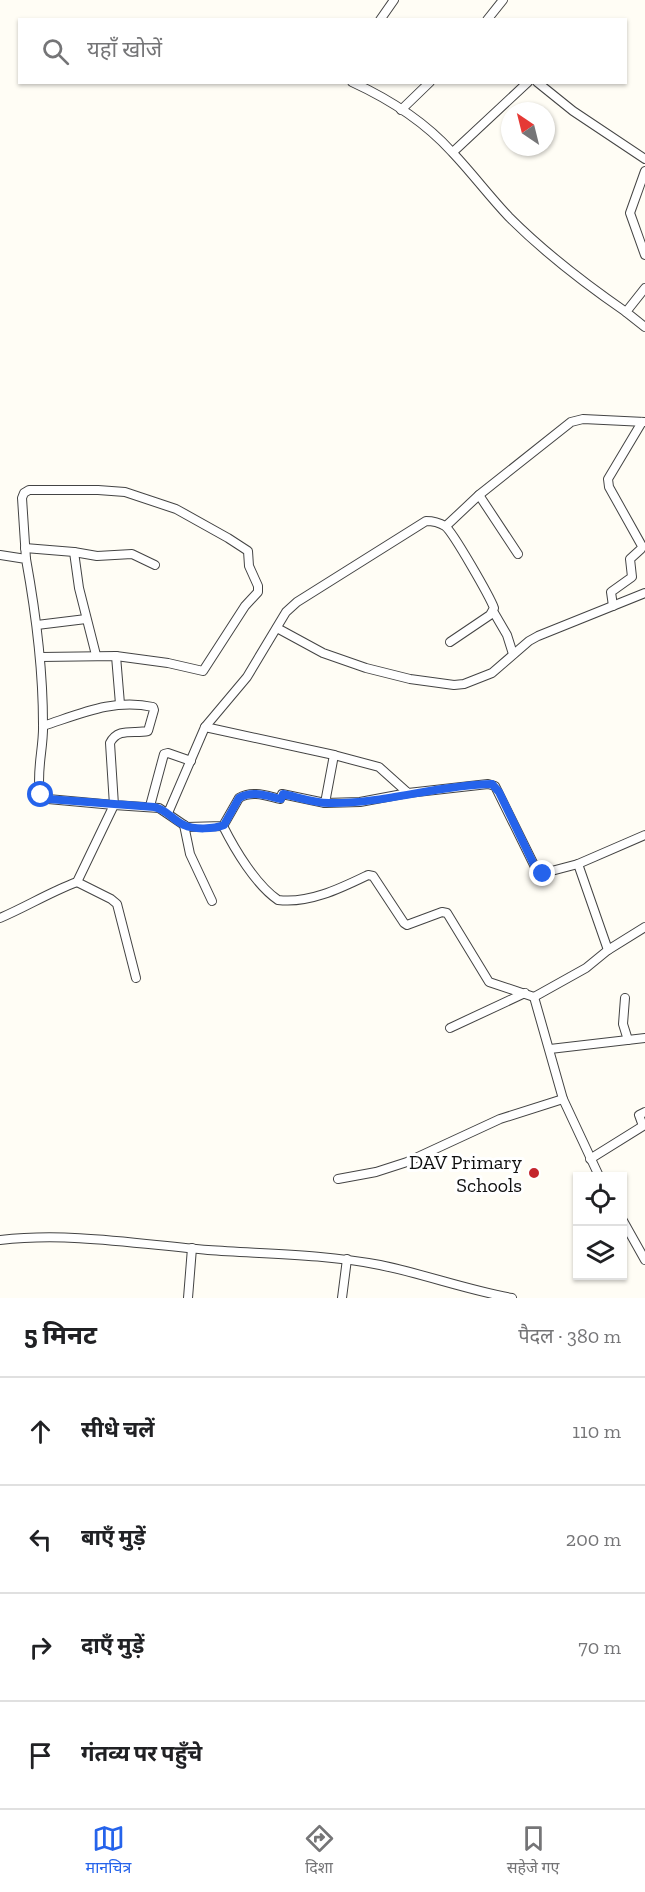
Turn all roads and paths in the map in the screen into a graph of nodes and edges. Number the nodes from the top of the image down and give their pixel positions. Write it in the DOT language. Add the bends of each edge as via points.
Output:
graph roads {
  1 [pos="394,0"];
  2 [pos="503,0"];
  3 [pos="381,18"];
  4 [pos="489,18"];
  5 [pos="356,84"];
  6 [pos="428,84"];
  7 [pos="526,84"];
  8 [pos="539,84"];
  9 [pos="401,110"];
  10 [pos="453,152"];
  11 [pos="645,159"];
  12 [pos="645,171"];
  13 [pos="645,255"];
  14 [pos="645,288"];
  15 [pos="626,312"];
  16 [pos="645,327"];
  17 [pos="644,422"];
  18 [pos="479,495"];
  19 [pos="446,526"];
  20 [pos="25,548"];
  21 [pos="74,552"];
  22 [pos="518,554"];
  23 [pos="0,555"];
  24 [pos="26,559"];
  25 [pos="155,565"];
  26 [pos="645,593"];
  27 [pos="613,606"];
  28 [pos="493,610"];
  29 [pos="87,620"];
  30 [pos="37,625"];
  31 [pos="277,628"];
  32 [pos="450,642"];
  33 [pos="513,654"];
  34 [pos="96,655"];
  35 [pos="116,656"];
  36 [pos="41,657"];
  37 [pos="120,704"];
  38 [pos="43,726"];
  39 [pos="205,727"];
  40 [pos="334,755"];
  41 [pos="191,761"];
  42 [pos="408,793"];
  43 [pos="326,803"];
  44 [pos="114,805"];
  45 [pos="150,806"];
  46 [pos="168,813"];
  47 [pos="184,825"];
  48 [pos="223,826"];
  49 [pos="645,835"];
  50 [pos="578,864"];
  51 [pos="77,882"];
  52 [pos="212,901"];
  53 [pos="0,918"];
  54 [pos="645,927"];
  55 [pos="608,950"];
  56 [pos="136,978"];
  57 [pos="530,995"];
  58 [pos="625,998"];
  59 [pos="450,1028"];
  60 [pos="645,1038"];
  61 [pos="628,1040"];
  62 [pos="550,1049"];
  63 [pos="563,1099"];
  64 [pos="645,1112"];
  65 [pos="644,1128"];
  66 [pos="590,1159"];
  67 [pos="597,1172"];
  68 [pos="338,1179"];
  69 [pos="626,1226"];
  70 [pos="0,1240"];
  71 [pos="192,1248"];
  72 [pos="347,1259"];
  73 [pos="645,1260"];
  74 [pos="483,1295"];
  75 [pos="189,1298"];
  76 [pos="342,1298"];
  77 [pos="512,1298"];
  1 -- 3 [label="street"];
  2 -- 4 [label="street"];
  5 -- 9 [label="street"];
  6 -- 9 [label="street"];
  7 -- 10 [label="street"];
  8 -- 11 [label="street"];
  9 -- 10 [label="street" via="422,123"];
  10 -- 15 [label="street" via="510,218 555,260"];
  12 -- 13 [label="street" via="630,213"];
  14 -- 15 [label="street"];
  15 -- 16 [label="street"];
  17 -- 18 [label="street" via="576,420"];
  17 -- 27 [label="street" via="608,479 642,546 630,559 633,574 611,592"];
  18 -- 19 [label="street"];
  18 -- 22 [label="street"];
  19 -- 28 [label="street" via="481,581"];
  19 -- 31 [label="street" via="431,521 421,523 297,602"];
  20 -- 21 [label="street"];
  20 -- 24 [label="street"];
  20 -- 35 [label="street" via="24,493 98,490 125,492 176,509 248,551 258,592 203,671"];
  21 -- 25 [label="street" via="97,556 132,554"];
  21 -- 29 [label="street"];
  23 -- 24 [label="street"];
  24 -- 30 [label="street"];
  26 -- 27 [label="street"];
  27 -- 33 [label="street" via="538,636"];
  28 -- 32 [label="street"];
  28 -- 33 [label="street"];
  29 -- 30 [label="street"];
  29 -- 34 [label="street"];
  30 -- 36 [label="street"];
  31 -- 33 [label="street" via="323,653 366,668 441,684 464,684 492,673"];
  31 -- 39 [label="street" via="248,677"];
  34 -- 35 [label="street"];
  34 -- 36 [label="street"];
  35 -- 37 [label="street"];
  36 -- 38 [label="street"];
  37 -- 38 [label="street"];
  37 -- 44 [label="street" via="152,706 154,710 148,731 121,732 110,743"];
  38 -- 44 [label="street" via="41,795 48,799"];
  39 -- 40 [label="street"];
  39 -- 41 [label="street"];
  40 -- 42 [label="street" via="379,767"];
  40 -- 43 [label="street"];
  41 -- 45 [label="street" via="164,754"];
  41 -- 46 [label="street"];
  42 -- 43 [label="street" via="360,802"];
  42 -- 50 [label="street" via="492,784 539,874"];
  43 -- 48 [label="street" via="283,794 281,799 244,795"];
  44 -- 45 [label="street"];
  44 -- 51 [label="street"];
  45 -- 46 [label="street"];
  46 -- 47 [label="street"];
  47 -- 48 [label="street"];
  47 -- 52 [label="street" via="190,854"];
  48 -- 57 [label="street" via="244,861 278,900 307,898 373,876 404,923 447,913 489,982"];
  49 -- 50 [label="street"];
  50 -- 55 [label="street"];
  51 -- 53 [label="street"];
  51 -- 56 [label="street" via="117,904"];
  54 -- 55 [label="street"];
  55 -- 57 [label="street" via="586,968"];
  57 -- 59 [label="street"];
  57 -- 62 [label="street"];
  58 -- 61 [label="street" via="623,1024"];
  60 -- 61 [label="street"];
  61 -- 62 [label="street"];
  62 -- 63 [label="street"];
  63 -- 66 [label="street"];
  63 -- 68 [label="street" via="500,1119 413,1160"];
  64 -- 65 [label="street" via="639,1115"];
  65 -- 66 [label="street"];
  66 -- 67 [label="street"];
  69 -- 73 [label="street"];
  70 -- 71 [label="street" via="78,1237"];
  71 -- 72 [label="street"];
  71 -- 75 [label="street"];
  72 -- 74 [label="street"];
  72 -- 76 [label="street"];
  74 -- 77 [label="street"];
}
